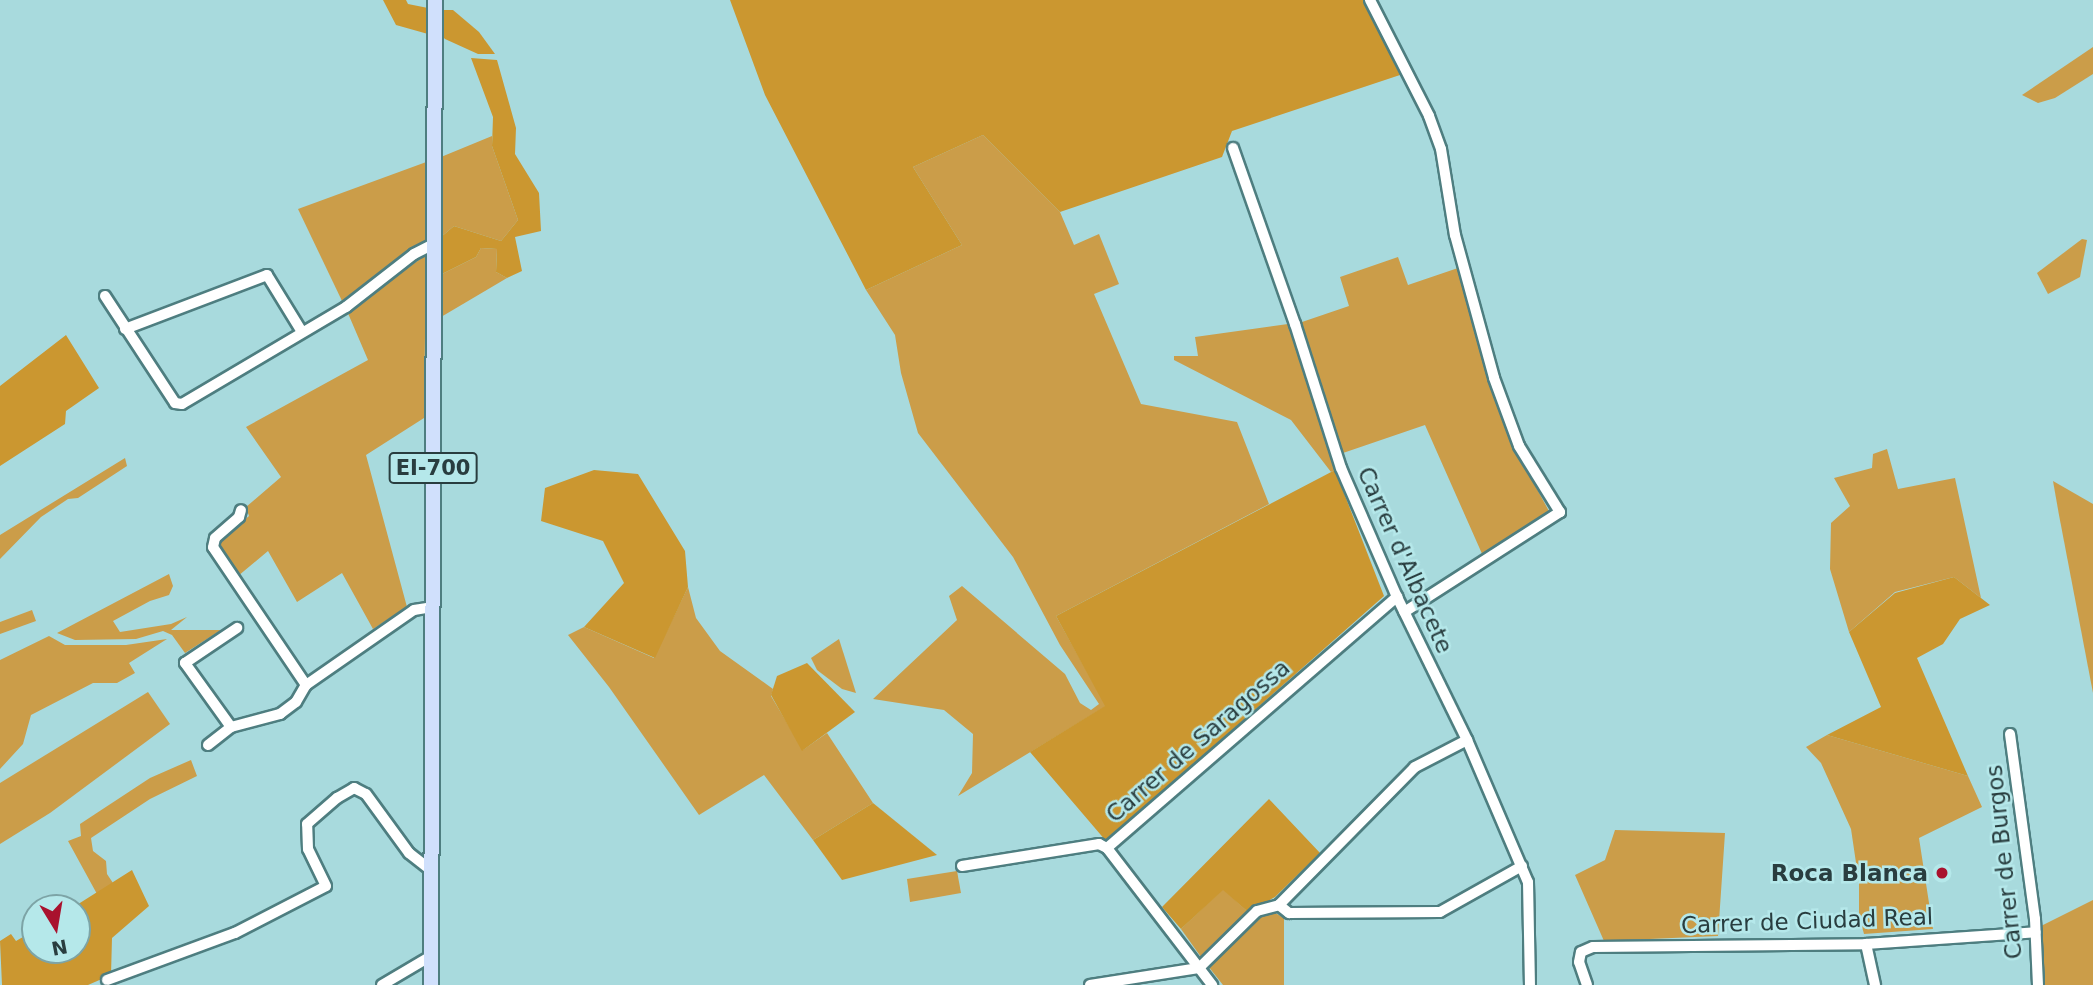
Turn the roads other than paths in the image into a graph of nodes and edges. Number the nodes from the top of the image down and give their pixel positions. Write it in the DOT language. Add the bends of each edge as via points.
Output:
graph roads {
  1 [pos="435,0"];
  2 [pos="1370,0"];
  3 [pos="1233,148"];
  4 [pos="434,244"];
  5 [pos="105,296"];
  6 [pos="125,329"];
  7 [pos="302,332"];
  8 [pos="241,510"];
  9 [pos="1397,597"];
  10 [pos="432,607"];
  11 [pos="1404,612"];
  12 [pos="237,628"];
  13 [pos="306,685"];
  14 [pos="231,727"];
  15 [pos="2010,734"];
  16 [pos="1467,740"];
  17 [pos="208,745"];
  18 [pos="1107,848"];
  19 [pos="962,866"];
  20 [pos="1522,866"];
  21 [pos="431,870"];
  22 [pos="1279,905"];
  23 [pos="2036,932"];
  24 [pos="1866,944"];
  25 [pos="431,956"];
  26 [pos="1199,968"];
  27 [pos="107,980"];
  28 [pos="382,985"];
  29 [pos="430,985"];
  30 [pos="1090,985"];
  31 [pos="1212,985"];
  32 [pos="1530,985"];
  33 [pos="1587,985"];
  34 [pos="1875,985"];
  35 [pos="2038,985"];
  1 -- 4 [label="main road, EI-700"];
  2 -- 11 [label="street" via="1441,149 1455,234 1494,378 1519,446 1560,512"];
  3 -- 9 [label="street, Carrer d'Albacete" via="1335,454"];
  4 -- 7 [label="street" via="414,254 346,307"];
  4 -- 10 [label="main road, EI-700"];
  5 -- 6 [label="street"];
  6 -- 7 [label="street" via="267,275"];
  6 -- 7 [label="street" via="175,403 182,404"];
  8 -- 13 [label="street" via="215,538 213,547"];
  9 -- 11 [label="street, Carrer d'Albacete"];
  9 -- 18 [label="street, Carrer de Saragossa"];
  10 -- 13 [label="street" via="414,610"];
  10 -- 21 [label="main road, EI-700"];
  11 -- 16 [label="street, Carrer d'Albacete"];
  12 -- 14 [label="street" via="184,663"];
  13 -- 14 [label="street" via="296,702 279,714"];
  14 -- 17 [label="street"];
  15 -- 23 [label="street, Carrer de Burgos"];
  16 -- 20 [label="street, Carrer d'Albacete"];
  16 -- 22 [label="street" via="1415,767"];
  18 -- 19 [label="street, Carrer de Saragossa" via="1099,845"];
  18 -- 26 [label="street"];
  20 -- 22 [label="street" via="1440,912 1289,913"];
  20 -- 32 [label="street, Carrer d'Albacete" via="1528,882"];
  21 -- 25 [label="main road, EI-700"];
  21 -- 27 [label="street" via="409,853 366,794 354,789 307,824 308,849 326,886 235,933"];
  22 -- 26 [label="street" via="1257,911"];
  23 -- 24 [label="street, Carrer de Ciudad Real"];
  23 -- 35 [label="street, Carrer de Burgos"];
  24 -- 33 [label="street, Carrer de Ciudad Real" via="1593,947 1581,952 1579,962"];
  24 -- 34 [label="street"];
  25 -- 28 [label="street"];
  25 -- 29 [label="main road, EI-700"];
  26 -- 30 [label="street"];
  26 -- 31 [label="street"];
}
